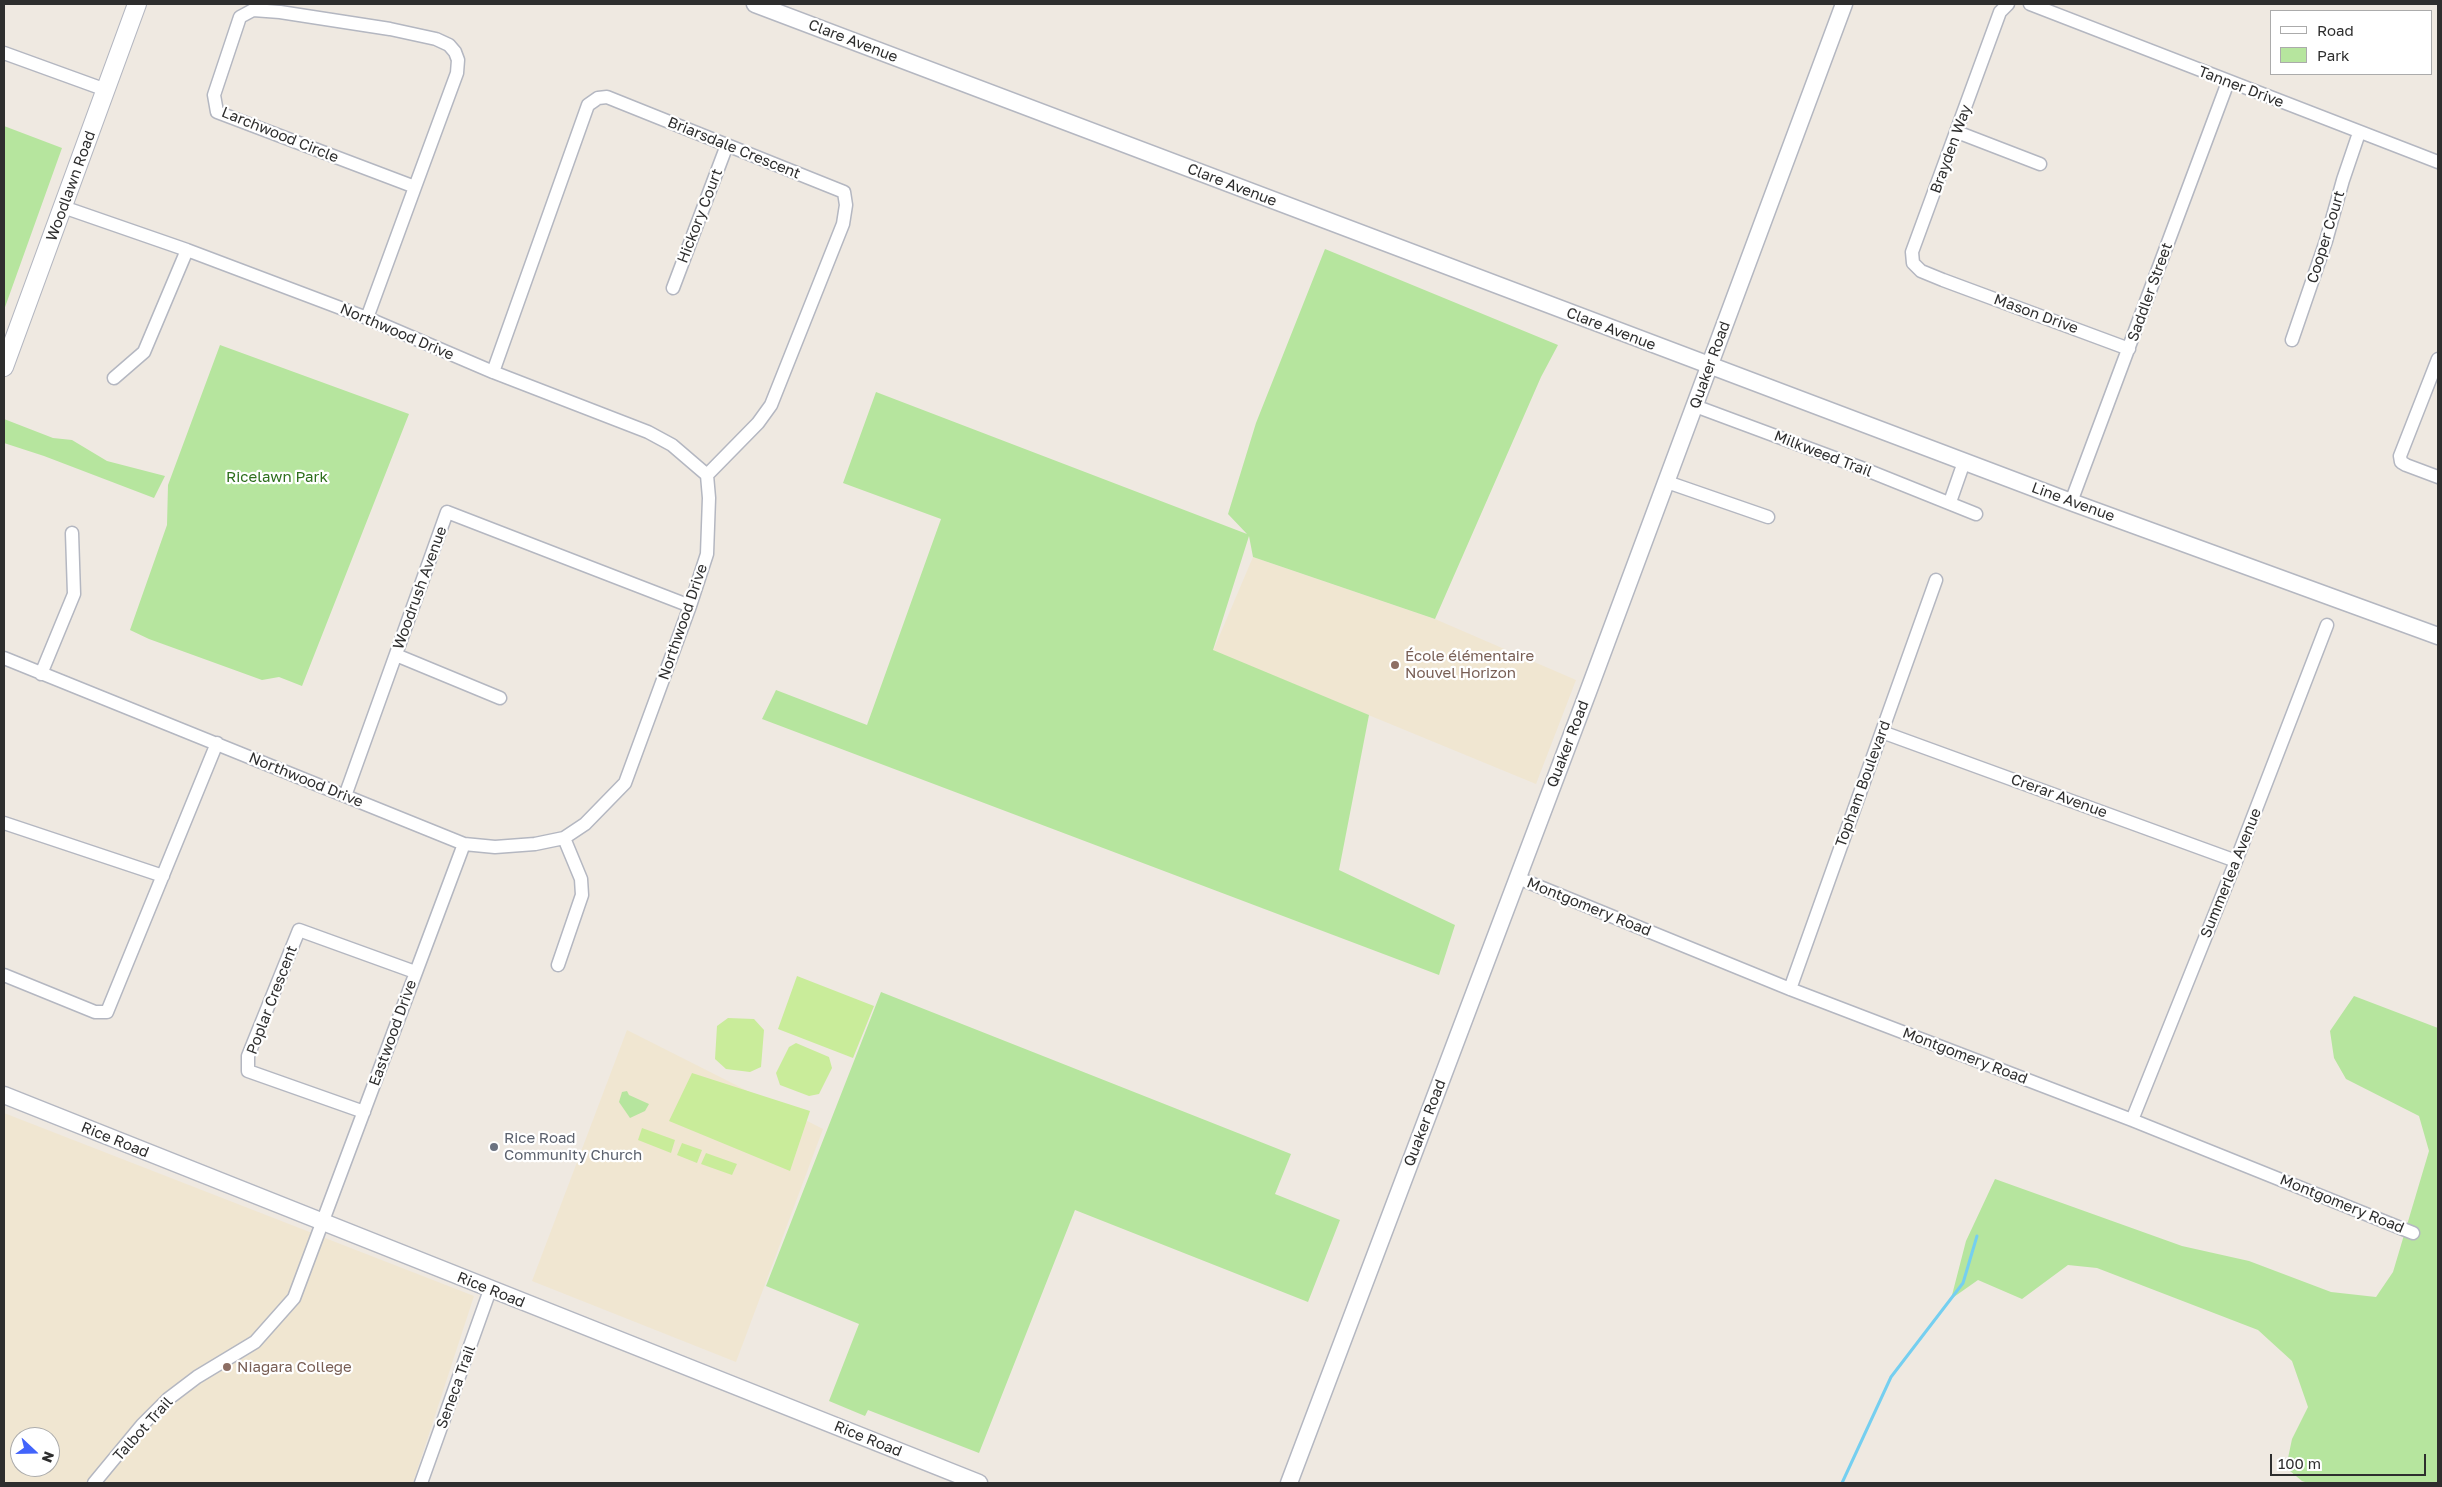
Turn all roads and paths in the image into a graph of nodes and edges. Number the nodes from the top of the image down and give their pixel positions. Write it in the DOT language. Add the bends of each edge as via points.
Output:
graph roads {
  1 [pos="137,4"];
  2 [pos="755,4"];
  3 [pos="1844,4"];
  4 [pos="2008,4"];
  5 [pos="2030,4"];
  6 [pos="2046,6"];
  7 [pos="4,53"];
  8 [pos="2228,82"];
  9 [pos="106,90"];
  10 [pos="1957,132"];
  11 [pos="2359,133"];
  12 [pos="727,145"];
  13 [pos="2438,162"];
  14 [pos="2040,164"];
  15 [pos="415,187"];
  16 [pos="63,208"];
  17 [pos="187,250"];
  18 [pos="1943,280"];
  19 [pos="673,288"];
  20 [pos="367,318"];
  21 [pos="2292,340"];
  22 [pos="2129,348"];
  23 [pos="2438,359"];
  24 [pos="1710,366"];
  25 [pos="4,367"];
  26 [pos="493,372"];
  27 [pos="114,378"];
  28 [pos="1695,406"];
  29 [pos="1964,462"];
  30 [pos="707,475"];
  31 [pos="2438,477"];
  32 [pos="1667,482"];
  33 [pos="1950,502"];
  34 [pos="2070,502"];
  35 [pos="1976,514"];
  36 [pos="1768,517"];
  37 [pos="72,533"];
  38 [pos="1936,580"];
  39 [pos="690,606"];
  40 [pos="2327,625"];
  41 [pos="2438,636"];
  42 [pos="396,655"];
  43 [pos="4,658"];
  44 [pos="42,674"];
  45 [pos="500,698"];
  46 [pos="1882,732"];
  47 [pos="217,743"];
  48 [pos="345,796"];
  49 [pos="4,823"];
  50 [pos="564,838"];
  51 [pos="464,844"];
  52 [pos="2236,861"];
  53 [pos="163,876"];
  54 [pos="1518,878"];
  55 [pos="558,965"];
  56 [pos="415,972"];
  57 [pos="4,975"];
  58 [pos="1790,989"];
  59 [pos="4,1095"];
  60 [pos="364,1112"];
  61 [pos="2132,1120"];
  62 [pos="322,1222"];
  63 [pos="2413,1232"];
  64 [pos="490,1290"];
  65 [pos="94,1483"];
  66 [pos="421,1483"];
  67 [pos="979,1483"];
  68 [pos="1289,1483"];
  1 -- 9 [label="main road, Woodlawn Road"];
  2 -- 24 [label="street, Clare Avenue"];
  3 -- 24 [label="street, Quaker Road"];
  4 -- 10 [label="street, Brayden Way" via="2000,12"];
  5 -- 6 [label="street"];
  6 -- 8 [label="street, Tanner Drive" via="2063,18"];
  7 -- 9 [label="street"];
  8 -- 11 [label="street, Tanner Drive"];
  8 -- 22 [label="street, Saddler Street"];
  9 -- 16 [label="main road, Woodlawn Road"];
  10 -- 14 [label="street"];
  10 -- 18 [label="street, Brayden Way" via="1912,252 1913,263 1921,271"];
  11 -- 13 [label="street, Tanner Drive"];
  11 -- 21 [label="street, Cooper Court"];
  12 -- 19 [label="street, Hickory Court"];
  12 -- 26 [label="street, Briarsdale Crescent" via="608,97 598,98 588,105"];
  12 -- 30 [label="street, Briarsdale Crescent" via="844,192 846,205 843,224 771,405 758,424"];
  15 -- 15 [label="street, Larchwood Circle" via="456,73 458,60 448,45 436,39 280,12 253,10 240,17 214,95 217,112"];
  15 -- 20 [label="street, Larchwood Circle"];
  16 -- 17 [label="street, Northwood Drive"];
  16 -- 25 [label="main road, Woodlawn Road"];
  17 -- 20 [label="street, Northwood Drive"];
  17 -- 27 [label="street" via="144,352"];
  18 -- 22 [label="street, Mason Drive"];
  20 -- 26 [label="street, Northwood Drive"];
  22 -- 34 [label="street, Saddler Street"];
  23 -- 31 [label="street" via="2400,456 2406,465"];
  24 -- 28 [label="street, Quaker Road"];
  24 -- 29 [label="street, Line Avenue"];
  26 -- 30 [label="street, Northwood Drive" via="648,432 672,445"];
  28 -- 32 [label="street, Quaker Road"];
  28 -- 33 [label="street, Milkweed Trail"];
  29 -- 33 [label="street"];
  29 -- 34 [label="street, Line Avenue"];
  30 -- 39 [label="street, Northwood Drive" via="710,498 707,554"];
  32 -- 36 [label="street"];
  32 -- 54 [label="street, Quaker Road"];
  33 -- 35 [label="street, Milkweed Trail"];
  34 -- 41 [label="street, Line Avenue"];
  37 -- 44 [label="street" via="74,594"];
  38 -- 46 [label="street, Topham Boulevard"];
  39 -- 42 [label="street, Woodrush Avenue" via="447,512"];
  39 -- 50 [label="street, Northwood Drive" via="625,783 585,824"];
  40 -- 52 [label="street, Summerlea Avenue"];
  42 -- 45 [label="street"];
  42 -- 48 [label="street, Woodrush Avenue"];
  43 -- 44 [label="street, Northwood Drive"];
  44 -- 47 [label="street, Northwood Drive"];
  46 -- 52 [label="street, Crerar Avenue"];
  46 -- 58 [label="street, Topham Boulevard"];
  47 -- 48 [label="street, Northwood Drive"];
  47 -- 53 [label="street"];
  48 -- 51 [label="street, Northwood Drive"];
  49 -- 53 [label="street"];
  50 -- 51 [label="street, Northwood Drive" via="495,847"];
  50 -- 55 [label="street" via="581,879 582,895"];
  51 -- 56 [label="street, Eastwood Drive"];
  52 -- 61 [label="street, Summerlea Avenue"];
  53 -- 57 [label="street" via="107,1012 95,1012"];
  54 -- 58 [label="street, Montgomery Road"];
  54 -- 68 [label="street, Quaker Road"];
  56 -- 60 [label="street, Eastwood Drive"];
  56 -- 60 [label="street, Poplar Crescent" via="299,930 248,1056 248,1071"];
  58 -- 61 [label="street, Montgomery Road"];
  59 -- 62 [label="street, Rice Road"];
  60 -- 62 [label="street, Eastwood Drive"];
  61 -- 63 [label="street, Montgomery Road"];
  62 -- 64 [label="street, Rice Road"];
  62 -- 65 [label="street, Talbot Trail" via="294,1298 269,1328 247,1348 168,1399"];
  64 -- 66 [label="street, Seneca Trail"];
  64 -- 67 [label="street, Rice Road"];
}
